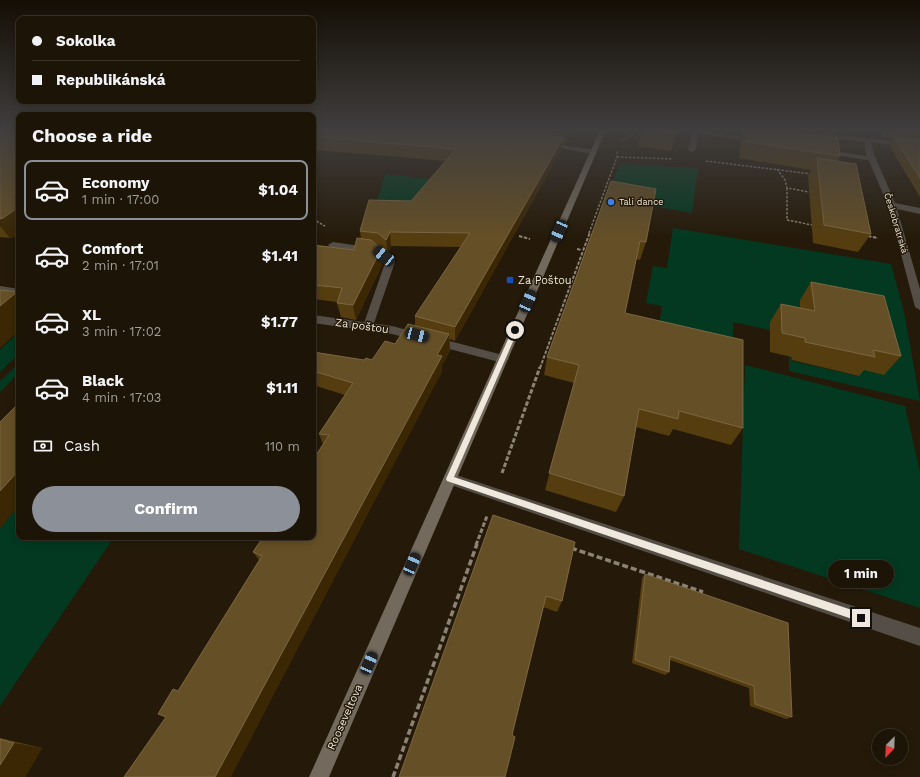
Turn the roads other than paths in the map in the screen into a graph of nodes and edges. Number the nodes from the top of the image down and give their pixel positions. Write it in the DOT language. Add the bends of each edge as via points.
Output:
graph roads {
  1 [pos="587,166"];
  2 [pos="875,166"];
  3 [pos="892,205"];
  4 [pos="920,211"];
  5 [pos="333,245"];
  6 [pos="0,289"];
  7 [pos="16,292"];
  8 [pos="920,307"];
  9 [pos="316,319"];
  10 [pos="368,326"];
  11 [pos="503,358"];
  12 [pos="450,479"];
  13 [pos="920,638"];
  14 [pos="319,777"];
  1 -- 11 [label="street, Rooseveltova"];
  2 -- 3 [label="street, Českobratrská"];
  3 -- 4 [label="street"];
  3 -- 8 [label="street, Českobratrská"];
  5 -- 10 [label="street" via="377,251 390,262"];
  6 -- 7 [label="street"];
  9 -- 10 [label="street, Za poštou"];
  10 -- 11 [label="street, Za poštou" via="417,335"];
  11 -- 12 [label="street, Rooseveltova"];
  12 -- 13 [label="street"];
  12 -- 14 [label="street, Rooseveltova"];
}
